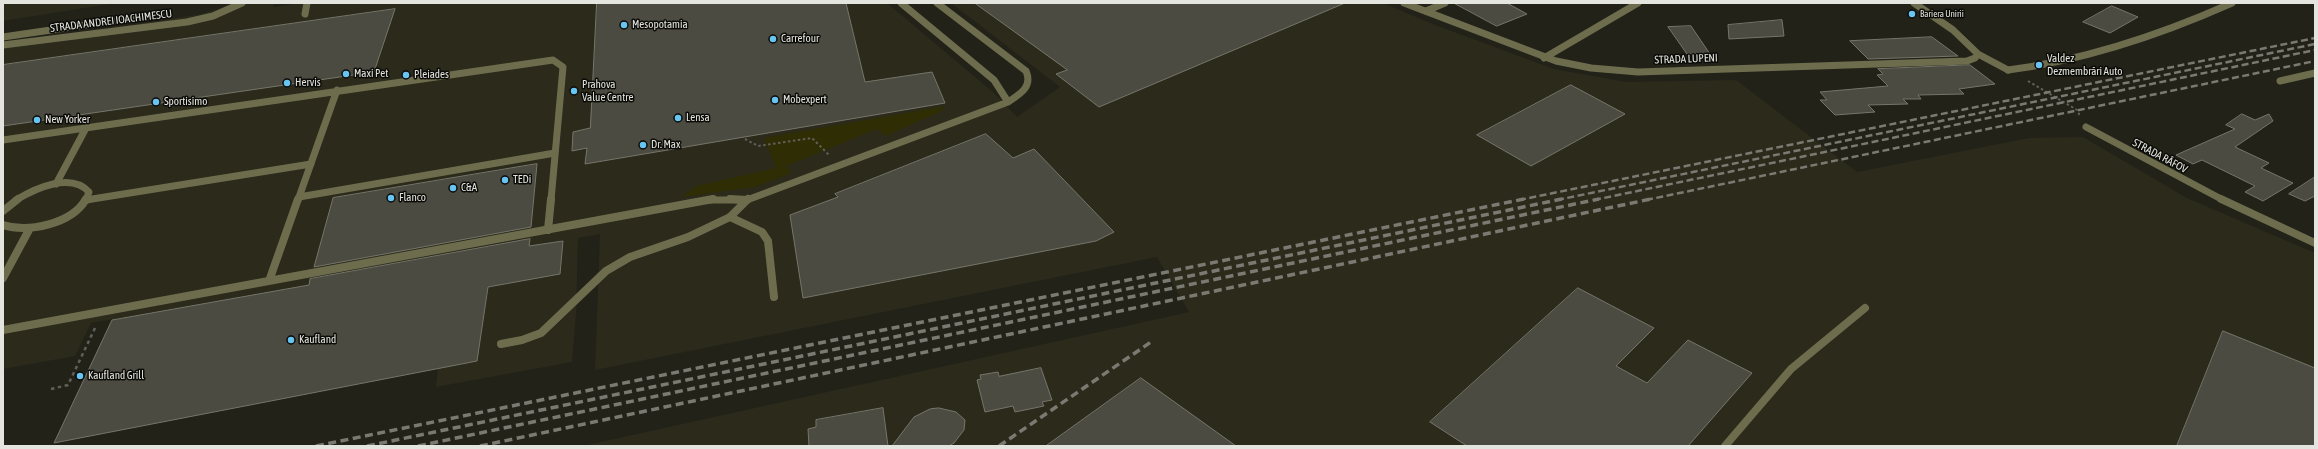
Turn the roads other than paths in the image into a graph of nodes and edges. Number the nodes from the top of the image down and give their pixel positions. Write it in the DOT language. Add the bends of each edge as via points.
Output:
graph roads {
  1 [pos="242,3"];
  2 [pos="307,3"];
  3 [pos="901,3"];
  4 [pos="937,3"];
  5 [pos="1404,3"];
  6 [pos="1445,3"];
  7 [pos="1638,3"];
  8 [pos="1914,3"];
  9 [pos="2232,3"];
  10 [pos="1426,11"];
  11 [pos="160,14"];
  12 [pos="305,14"];
  13 [pos="3,37"];
  14 [pos="3,45"];
  15 [pos="1978,54"];
  16 [pos="1544,58"];
  17 [pos="2315,73"];
  18 [pos="2280,81"];
  19 [pos="337,90"];
  20 [pos="1008,102"];
  21 [pos="2086,127"];
  22 [pos="86,128"];
  23 [pos="3,140"];
  24 [pos="555,153"];
  25 [pos="311,164"];
  26 [pos="56,184"];
  27 [pos="299,197"];
  28 [pos="17,199"];
  29 [pos="86,200"];
  30 [pos="747,200"];
  31 [pos="3,201"];
  32 [pos="3,211"];
  33 [pos="730,217"];
  34 [pos="3,225"];
  35 [pos="30,228"];
  36 [pos="548,230"];
  37 [pos="2315,243"];
  38 [pos="3,278"];
  39 [pos="269,281"];
  40 [pos="774,298"];
  41 [pos="1865,308"];
  42 [pos="3,330"];
  43 [pos="501,344"];
  44 [pos="1725,446"];
  1 -- 14 [label="street, STRADA ANDREI IOACHIMESCU" via="213,16 187,22"];
  2 -- 12 [label="street"];
  3 -- 20 [label="street" via="994,80"];
  4 -- 20 [label="street" via="1026,71 1029,76 1026,88"];
  5 -- 10 [label="street, STRADA LUPENI"];
  6 -- 10 [label="street"];
  7 -- 16 [label="street"];
  8 -- 15 [label="street" via="1952,30"];
  9 -- 15 [label="street" via="2134,41 2078,59 2042,67 2008,70"];
  10 -- 16 [label="street, STRADA LUPENI"];
  11 -- 13 [label="street"];
  15 -- 16 [label="street, STRADA LUPENI" via="1976,58 1967,61 1638,72 1580,67"];
  17 -- 18 [label="street"];
  19 -- 22 [label="street"];
  19 -- 24 [label="street" via="542,60 557,61 563,67"];
  19 -- 25 [label="street"];
  20 -- 30 [label="street"];
  21 -- 37 [label="street, STRADA RÂFOV" via="2208,194"];
  22 -- 23 [label="street"];
  22 -- 26 [label="street"];
  24 -- 27 [label="street"];
  24 -- 36 [label="street"];
  25 -- 27 [label="street"];
  25 -- 29 [label="street"];
  26 -- 28 [label="street"];
  26 -- 29 [label="street" via="72,183 84,186 89,192"];
  27 -- 39 [label="street"];
  28 -- 31 [label="street"];
  28 -- 32 [label="street"];
  29 -- 35 [label="street" via="68,215"];
  30 -- 33 [label="street"];
  30 -- 36 [label="street" via="716,199"];
  33 -- 40 [label="street" via="762,232 768,241"];
  33 -- 43 [label="street" via="688,236 630,257 606,271 541,333"];
  34 -- 35 [label="street" via="13,229"];
  35 -- 38 [label="street"];
  36 -- 39 [label="street"];
  39 -- 42 [label="street"];
  41 -- 44 [label="street" via="1791,369"];
}
